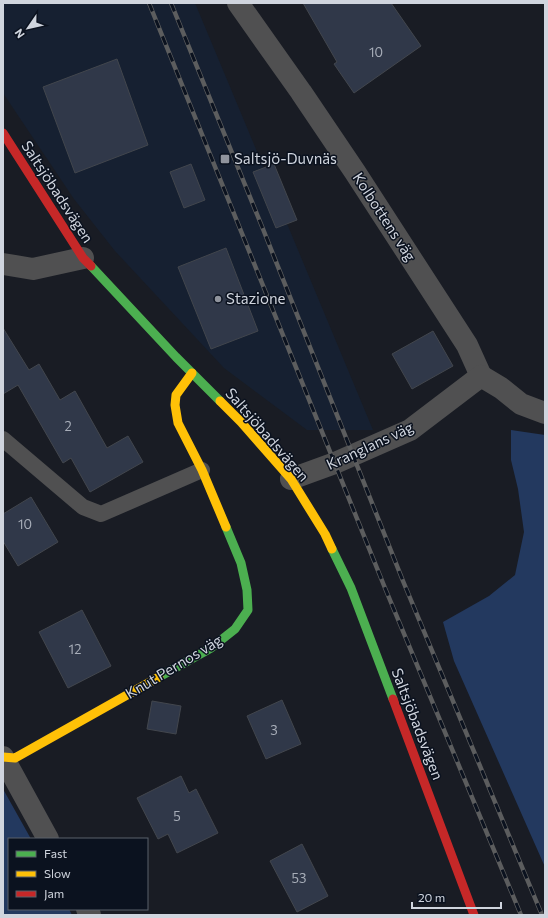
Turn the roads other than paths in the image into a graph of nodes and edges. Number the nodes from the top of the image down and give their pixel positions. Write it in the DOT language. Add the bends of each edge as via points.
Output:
graph roads {
  1 [pos="238,3"];
  2 [pos="3,133"];
  3 [pos="83,258"];
  4 [pos="3,264"];
  5 [pos="192,373"];
  6 [pos="481,376"];
  7 [pos="545,413"];
  8 [pos="3,439"];
  9 [pos="202,470"];
  10 [pos="291,479"];
  11 [pos="3,757"];
  12 [pos="47,838"];
  13 [pos="474,915"];
  1 -- 6 [label="street, Kolbottens väg" via="347,160 442,305 467,345"];
  2 -- 3 [label="street, Saltsjöbadsvägen"];
  3 -- 4 [label="street" via="33,269"];
  3 -- 5 [label="street, Saltsjöbadsvägen"];
  5 -- 9 [label="street, Knut Pernos väg" via="176,395 175,405 178,423"];
  5 -- 10 [label="street, Saltsjöbadsvägen" via="241,422"];
  6 -- 7 [label="street" via="521,404"];
  6 -- 10 [label="street, Kranglans väg" via="410,430"];
  8 -- 9 [label="lane" via="83,507 101,514"];
  9 -- 11 [label="street, Knut Pernos väg" via="241,563 247,590 248,610 235,629 211,648 14,758"];
  10 -- 13 [label="street, Saltsjöbadsvägen" via="325,534 351,588"];
  11 -- 12 [label="street"];
}
